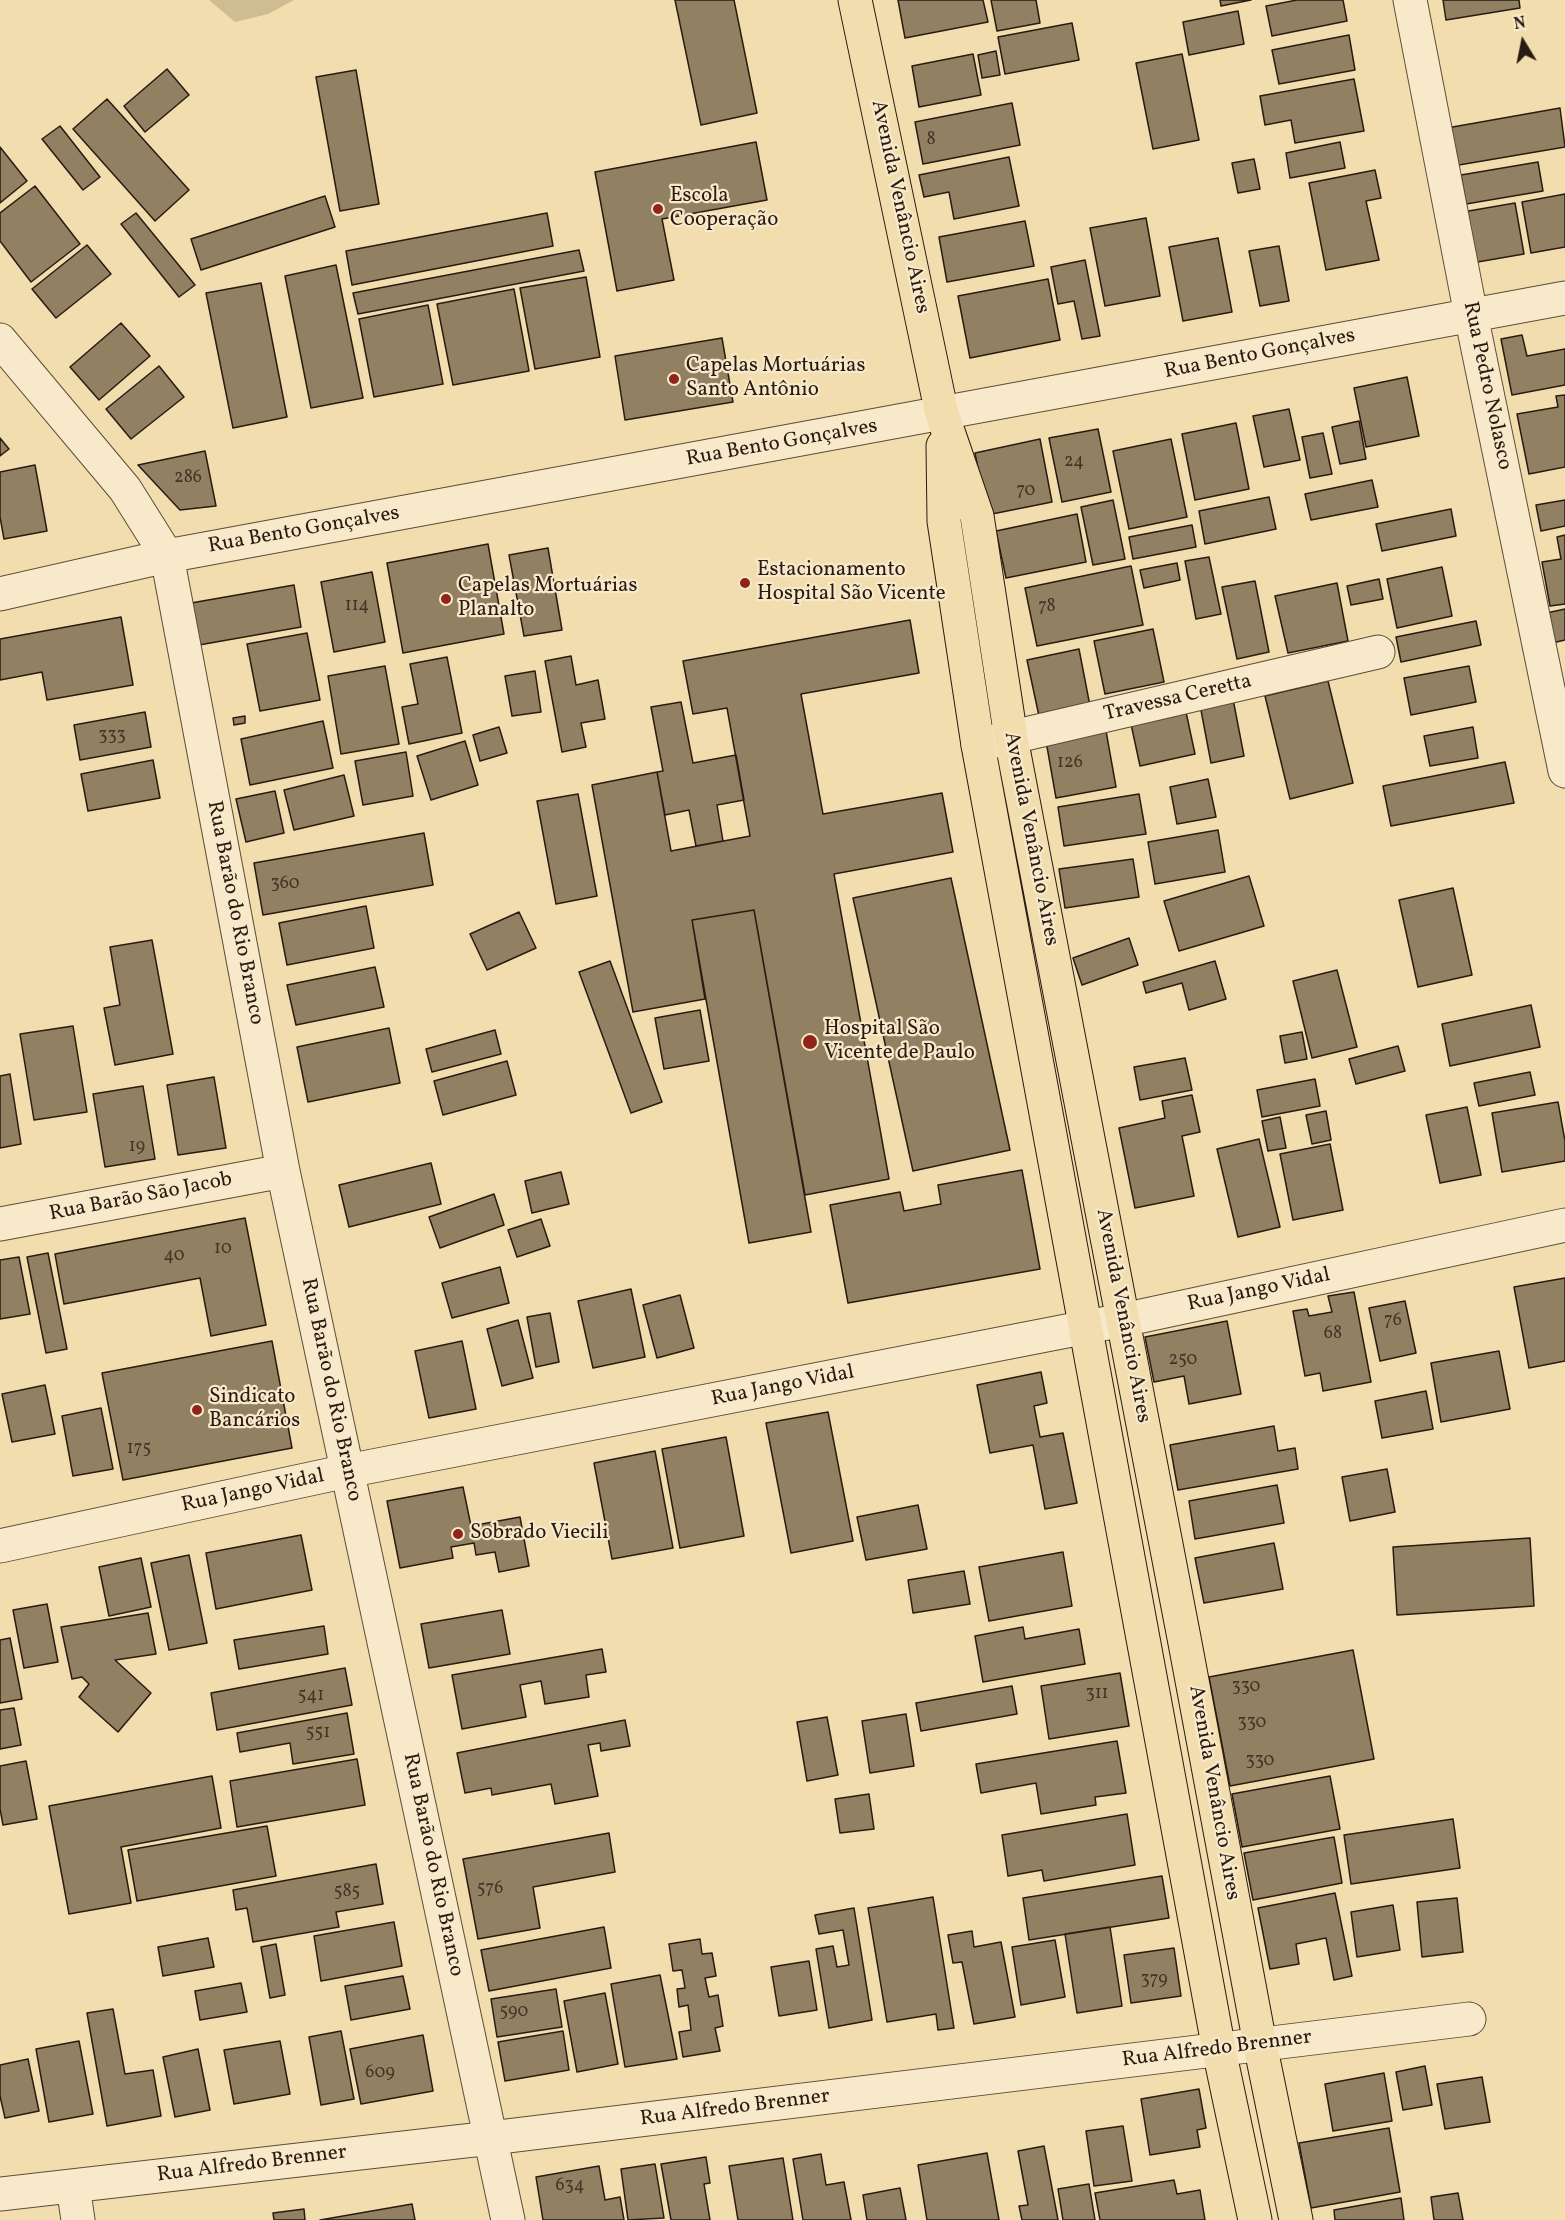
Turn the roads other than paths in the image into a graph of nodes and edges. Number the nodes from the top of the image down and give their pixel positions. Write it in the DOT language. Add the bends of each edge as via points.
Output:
graph roads {
  1 [pos="855,0"];
  2 [pos="1410,0"];
  3 [pos="1565,298"];
  4 [pos="1471,315"];
  5 [pos="0,340"];
  6 [pos="942,414"];
  7 [pos="167,556"];
  8 [pos="0,594"];
  9 [pos="1378,652"];
  10 [pos="1011,738"];
  11 [pos="978,745"];
  12 [pos="1565,771"];
  13 [pos="283,1172"];
  14 [pos="0,1224"];
  15 [pos="1565,1225"];
  16 [pos="1123,1320"];
  17 [pos="1087,1327"];
  18 [pos="348,1472"];
  19 [pos="0,1546"];
  20 [pos="1185,1643"];
  21 [pos="1145,1649"];
  22 [pos="1469,2019"];
  23 [pos="1260,2044"];
  24 [pos="1219,2050"];
  25 [pos="491,2138"];
  26 [pos="73,2186"];
  27 [pos="0,2194"];
  28 [pos="78,2220"];
  29 [pos="508,2220"];
  30 [pos="1255,2220"];
  31 [pos="1296,2220"];
  1 -- 6 [label="main road, Avenida Venâncio Aires"];
  2 -- 4 [label="street, Rua Pedro Nolasco"];
  3 -- 4 [label="street, Rua Bento Gonçalves"];
  4 -- 6 [label="street, Rua Bento Gonçalves"];
  4 -- 12 [label="street, Rua Pedro Nolasco"];
  5 -- 7 [label="street" via="124,489"];
  6 -- 7 [label="street, Rua Bento Gonçalves"];
  6 -- 10 [label="main road, Avenida Venâncio Aires" via="976,516"];
  6 -- 11 [label="main road, Avenida Venâncio Aires" via="944,521"];
  7 -- 8 [label="street, Rua Bento Gonçalves"];
  7 -- 13 [label="street, Rua Barão do Rio Branco"];
  9 -- 10 [label="street, Travessa Ceretta"];
  10 -- 11 [label="street, Travessa Ceretta"];
  10 -- 16 [label="main road, Avenida Venâncio Aires"];
  11 -- 17 [label="main road, Avenida Venâncio Aires"];
  13 -- 14 [label="street, Rua Barão São Jacob"];
  13 -- 18 [label="street, Rua Barão do Rio Branco"];
  15 -- 16 [label="street, Rua Jango Vidal"];
  16 -- 17 [label="street, Rua Jango Vidal"];
  16 -- 20 [label="main road, Avenida Venâncio Aires"];
  17 -- 18 [label="street, Rua Jango Vidal"];
  17 -- 21 [label="main road, Avenida Venâncio Aires"];
  18 -- 19 [label="street, Rua Jango Vidal"];
  18 -- 25 [label="street, Rua Barão do Rio Branco"];
  20 -- 21 [label="main road"];
  20 -- 23 [label="main road, Avenida Venâncio Aires"];
  21 -- 24 [label="main road, Avenida Venâncio Aires"];
  22 -- 23 [label="street, Rua Alfredo Brenner"];
  23 -- 24 [label="street, Rua Alfredo Brenner"];
  23 -- 31 [label="main road, Avenida Venâncio Aires"];
  24 -- 25 [label="street, Rua Alfredo Brenner"];
  24 -- 30 [label="main road, Avenida Venâncio Aires"];
  25 -- 26 [label="street, Rua Alfredo Brenner"];
  25 -- 29 [label="street, Rua Barão do Rio Branco"];
  26 -- 27 [label="street, Rua Alfredo Brenner"];
  26 -- 28 [label="street"];
}
